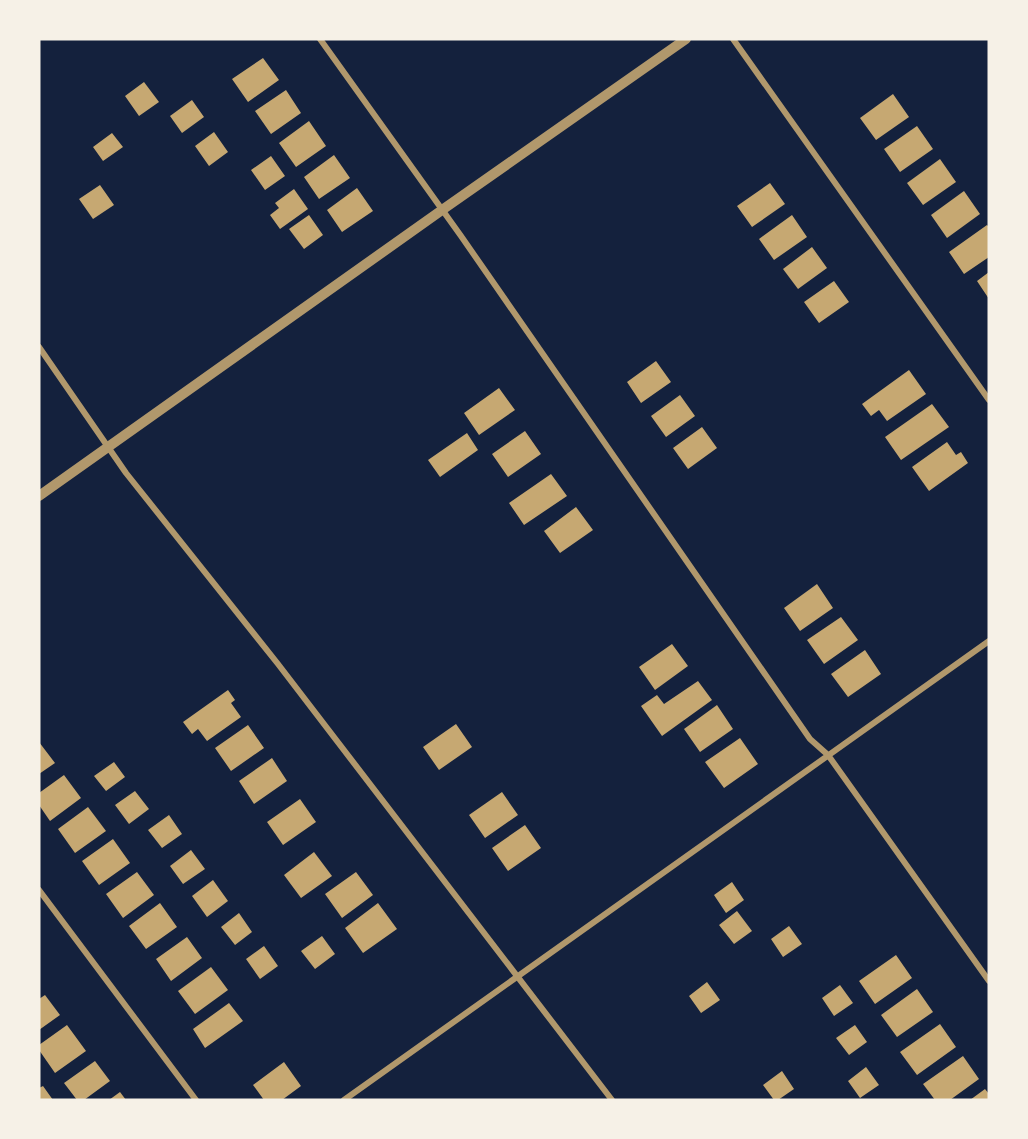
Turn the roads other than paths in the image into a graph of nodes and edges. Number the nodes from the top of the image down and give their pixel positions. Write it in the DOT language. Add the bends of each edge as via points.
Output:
graph roads {
  1 [pos="320,39"];
  2 [pos="686,39"];
  3 [pos="733,39"];
  4 [pos="442,210"];
  5 [pos="39,347"];
  6 [pos="989,400"];
  7 [pos="110,448"];
  8 [pos="39,496"];
  9 [pos="989,641"];
  10 [pos="828,755"];
  11 [pos="39,890"];
  12 [pos="517,975"];
  13 [pos="989,981"];
  14 [pos="196,1100"];
  15 [pos="344,1100"];
  16 [pos="612,1100"];
  1 -- 4 [label="street"];
  2 -- 4 [label="street"];
  3 -- 6 [label="street"];
  4 -- 7 [label="street"];
  4 -- 10 [label="street" via="810,740"];
  5 -- 7 [label="street"];
  7 -- 8 [label="street"];
  7 -- 12 [label="street"];
  9 -- 10 [label="street"];
  10 -- 12 [label="street"];
  10 -- 13 [label="street"];
  11 -- 14 [label="street"];
  12 -- 15 [label="street"];
  12 -- 16 [label="street"];
}
